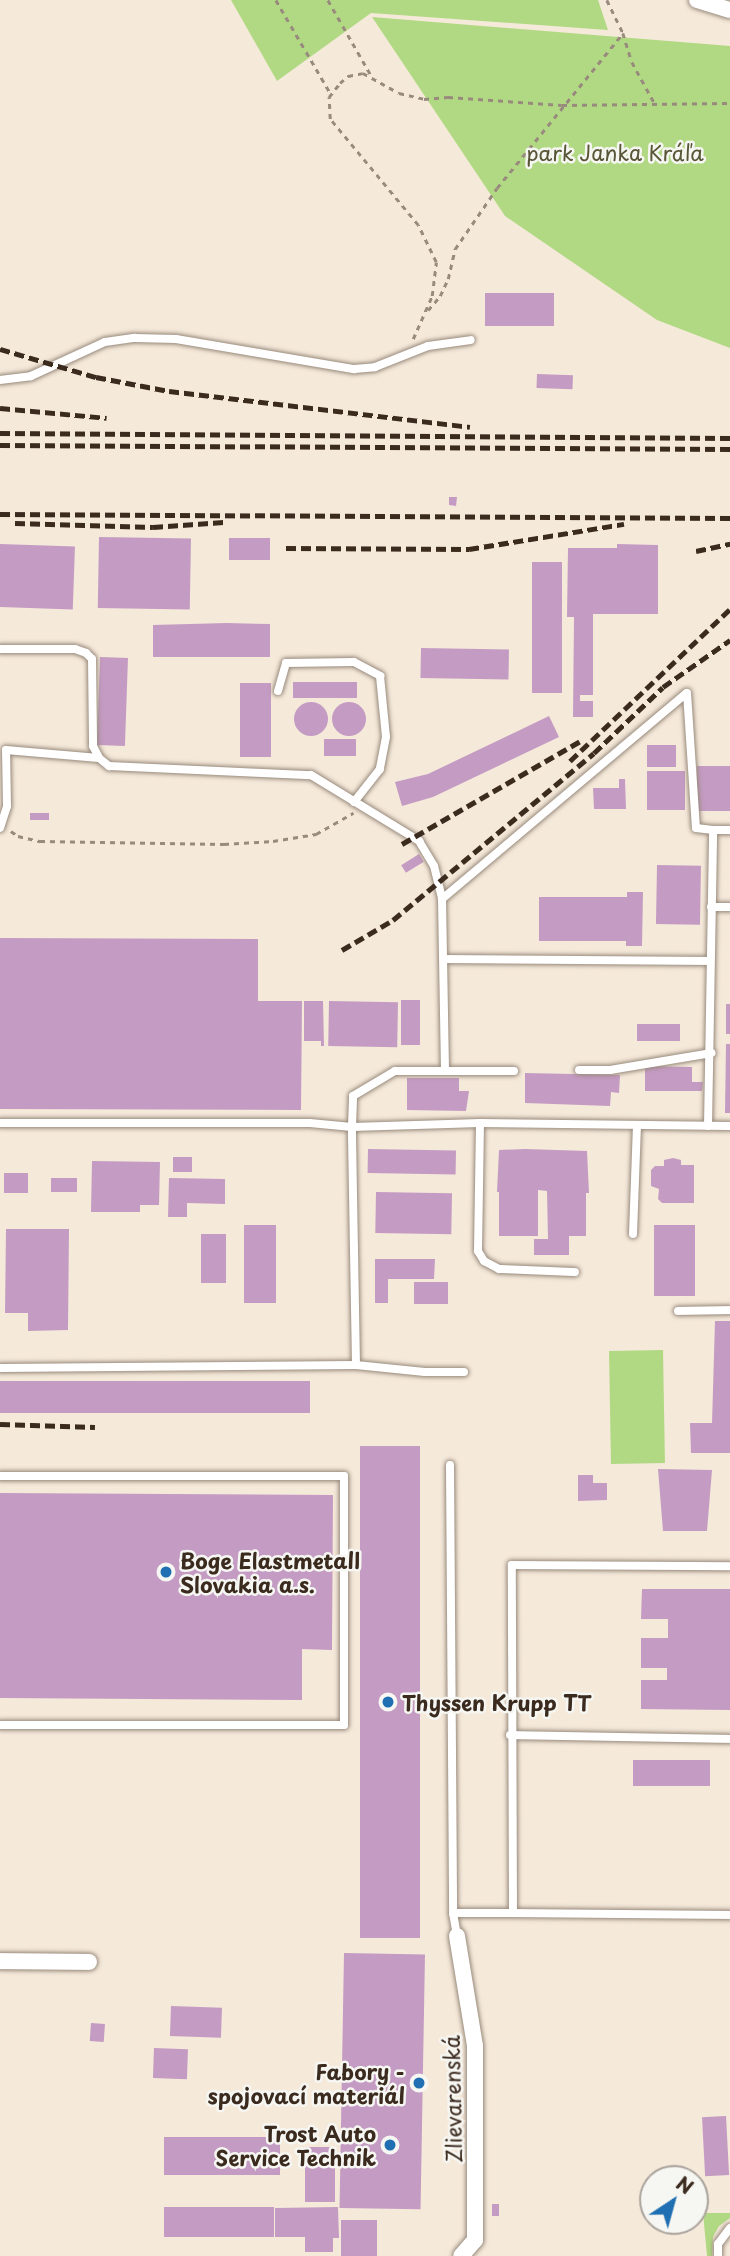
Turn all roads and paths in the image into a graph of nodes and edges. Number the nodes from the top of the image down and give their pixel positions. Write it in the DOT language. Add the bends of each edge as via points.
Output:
graph roads {
  1 [pos="276,0"];
  2 [pos="328,0"];
  3 [pos="607,0"];
  4 [pos="697,0"];
  5 [pos="730,10"];
  6 [pos="623,33"];
  7 [pos="371,75"];
  8 [pos="331,94"];
  9 [pos="730,103"];
  10 [pos="562,104"];
  11 [pos="655,104"];
  12 [pos="427,312"];
  13 [pos="471,340"];
  14 [pos="394,359"];
  15 [pos="0,380"];
  16 [pos="0,649"];
  17 [pos="278,691"];
  18 [pos="99,758"];
  19 [pos="357,805"];
  20 [pos="1,825"];
  21 [pos="713,830"];
  22 [pos="730,830"];
  23 [pos="442,899"];
  24 [pos="711,907"];
  25 [pos="730,907"];
  26 [pos="445,959"];
  27 [pos="710,961"];
  28 [pos="712,1053"];
  29 [pos="445,1070"];
  30 [pos="579,1070"];
  31 [pos="514,1071"];
  32 [pos="0,1124"];
  33 [pos="480,1124"];
  34 [pos="708,1126"];
  35 [pos="730,1126"];
  36 [pos="352,1127"];
  37 [pos="637,1127"];
  38 [pos="633,1234"];
  39 [pos="575,1272"];
  40 [pos="730,1310"];
  41 [pos="678,1311"];
  42 [pos="356,1365"];
  43 [pos="0,1368"];
  44 [pos="464,1372"];
  45 [pos="450,1465"];
  46 [pos="0,1476"];
  47 [pos="730,1566"];
  48 [pos="0,1725"];
  49 [pos="510,1735"];
  50 [pos="730,1739"];
  51 [pos="453,1913"];
  52 [pos="513,1913"];
  53 [pos="730,1915"];
  54 [pos="457,1936"];
  55 [pos="0,1961"];
  56 [pos="89,1962"];
  57 [pos="730,2228"];
  58 [pos="461,2256"];
  59 [pos="718,2256"];
  1 -- 8 [label="path"];
  2 -- 7 [label="path"];
  3 -- 6 [label="path"];
  4 -- 5 [label="street"];
  6 -- 10 [label="path"];
  6 -- 11 [label="path" via="632,62"];
  7 -- 8 [label="path" via="348,76"];
  7 -- 10 [label="path" via="411,98"];
  8 -- 12 [label="path" via="330,118 418,225 431,248 437,272"];
  9 -- 11 [label="path"];
  10 -- 11 [label="path"];
  10 -- 12 [label="path" via="455,249 448,279"];
  12 -- 14 [label="path" via="416,334"];
  13 -- 14 [label="lane" via="437,343"];
  14 -- 15 [label="lane" via="354,369 176,339 135,338 105,342 31,376"];
  16 -- 18 [label="lane" via="75,649 92,659 93,746"];
  17 -- 19 [label="lane" via="286,663 354,662 380,676 386,737 380,769"];
  18 -- 19 [label="lane" via="109,766 311,775"];
  18 -- 20 [label="lane" via="6,750 7,806"];
  19 -- 20 [label="path" via="316,834 223,844 40,841 18,836"];
  19 -- 23 [label="lane" via="419,841 434,866"];
  21 -- 22 [label="lane"];
  21 -- 23 [label="lane" via="696,828 687,693"];
  21 -- 24 [label="lane"];
  23 -- 26 [label="lane"];
  24 -- 25 [label="lane"];
  24 -- 27 [label="lane"];
  26 -- 27 [label="lane"];
  26 -- 29 [label="lane"];
  27 -- 28 [label="lane"];
  28 -- 30 [label="lane" via="610,1070"];
  28 -- 34 [label="lane"];
  29 -- 31 [label="lane"];
  29 -- 36 [label="lane" via="395,1071 353,1096"];
  32 -- 36 [label="lane" via="310,1123"];
  33 -- 36 [label="lane"];
  33 -- 37 [label="lane"];
  33 -- 39 [label="lane" via="478,1251 484,1261 499,1269"];
  34 -- 35 [label="lane"];
  34 -- 37 [label="lane"];
  36 -- 42 [label="lane"];
  37 -- 38 [label="lane"];
  40 -- 41 [label="lane"];
  42 -- 43 [label="lane"];
  42 -- 44 [label="lane"];
  45 -- 51 [label="lane"];
  46 -- 48 [label="lane" via="344,1476 344,1725"];
  47 -- 49 [label="lane" via="512,1565"];
  49 -- 50 [label="lane"];
  49 -- 52 [label="lane"];
  51 -- 52 [label="lane"];
  51 -- 54 [label="lane"];
  52 -- 53 [label="lane"];
  54 -- 58 [label="street, Zlievarenská" via="475,2046 475,2240"];
  55 -- 56 [label="street"];
  57 -- 59 [label="lane" via="718,2244"];
}
